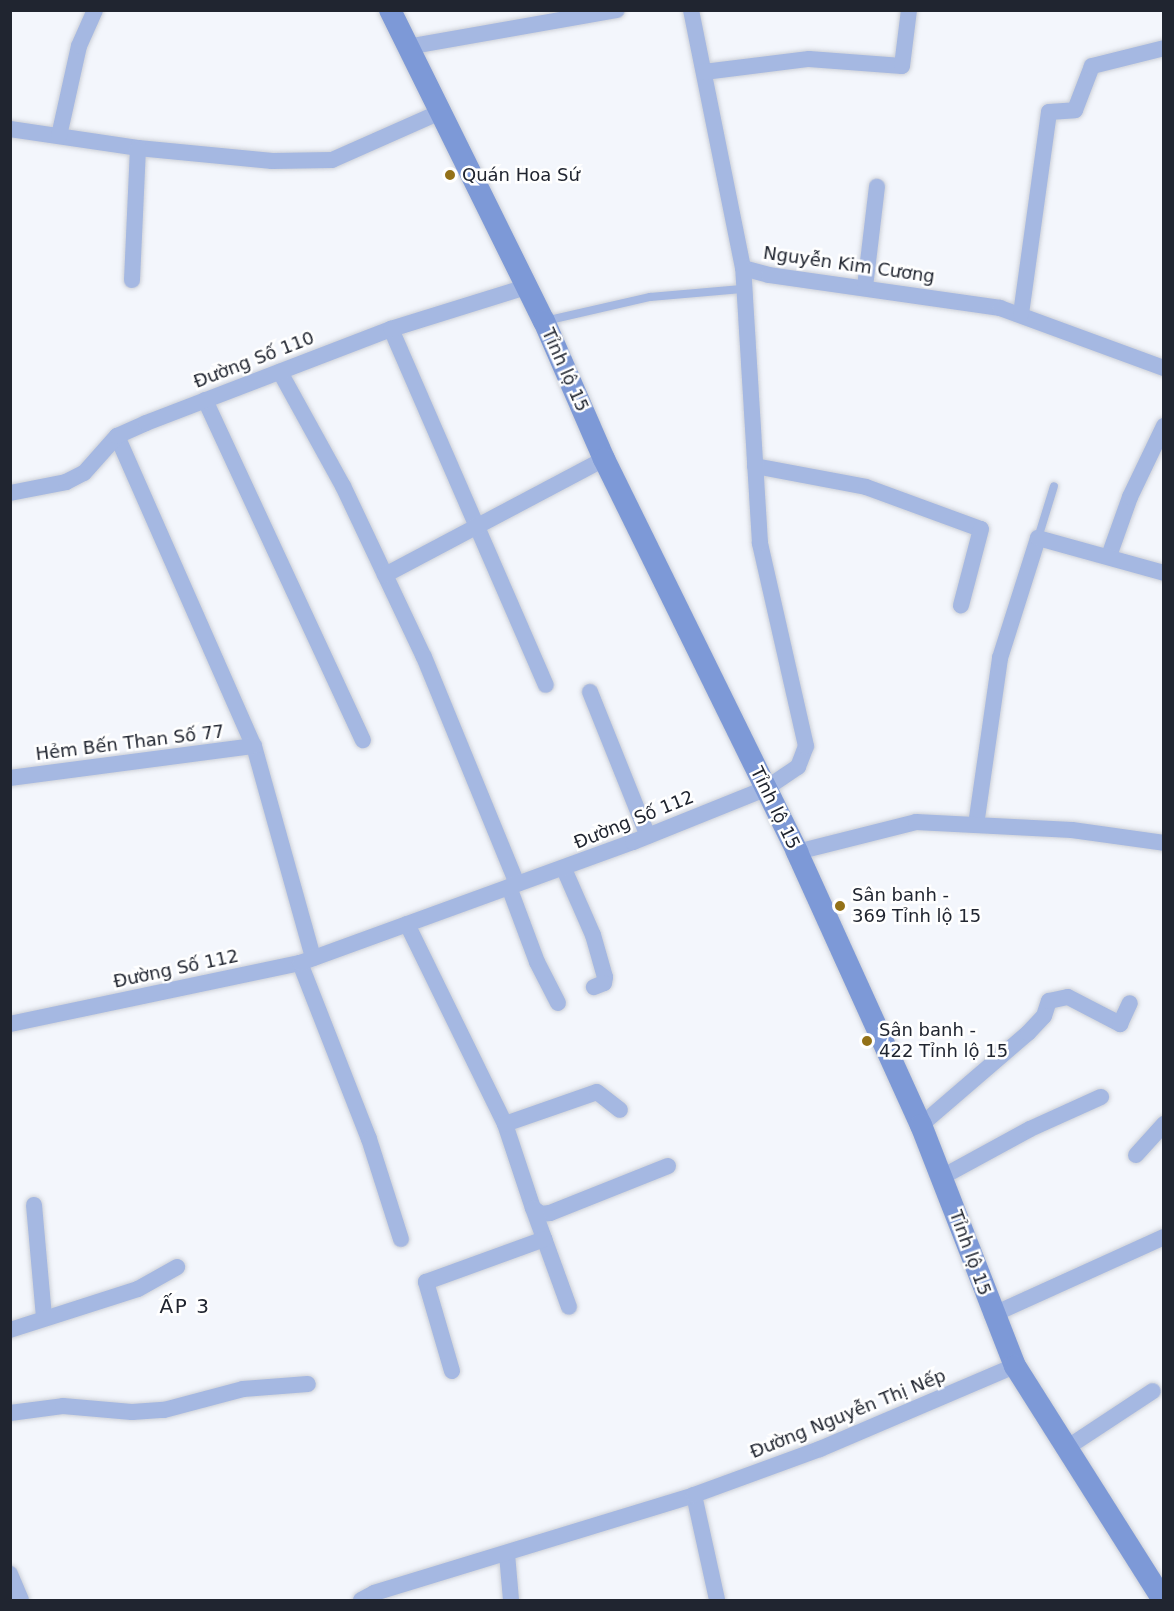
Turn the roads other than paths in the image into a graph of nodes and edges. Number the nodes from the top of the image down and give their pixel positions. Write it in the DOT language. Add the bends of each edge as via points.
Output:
graph roads {
  1 [pos="95,10"];
  2 [pos="390,10"];
  3 [pos="617,10"];
  4 [pos="691,10"];
  5 [pos="909,10"];
  6 [pos="407,47"];
  7 [pos="1164,48"];
  8 [pos="704,72"];
  9 [pos="438,113"];
  10 [pos="10,129"];
  11 [pos="59,136"];
  12 [pos="138,148"];
  13 [pos="877,187"];
  14 [pos="743,268"];
  15 [pos="132,280"];
  16 [pos="526,287"];
  17 [pos="865,287"];
  18 [pos="742,289"];
  19 [pos="1021,315"];
  20 [pos="544,321"];
  21 [pos="392,329"];
  22 [pos="1162,364"];
  23 [pos="280,372"];
  24 [pos="205,400"];
  25 [pos="1164,426"];
  26 [pos="117,436"];
  27 [pos="604,459"];
  28 [pos="754,466"];
  29 [pos="1054,486"];
  30 [pos="10,494"];
  31 [pos="476,529"];
  32 [pos="1038,537"];
  33 [pos="1109,556"];
  34 [pos="1164,573"];
  35 [pos="385,575"];
  36 [pos="961,605"];
  37 [pos="546,685"];
  38 [pos="590,692"];
  39 [pos="363,740"];
  40 [pos="254,746"];
  41 [pos="10,778"];
  42 [pos="765,789"];
  43 [pos="976,825"];
  44 [pos="648,836"];
  45 [pos="1164,843"];
  46 [pos="797,852"];
  47 [pos="564,869"];
  48 [pos="513,886"];
  49 [pos="407,924"];
  50 [pos="307,960"];
  51 [pos="594,987"];
  52 [pos="558,1003"];
  53 [pos="1130,1004"];
  54 [pos="10,1024"];
  55 [pos="1101,1097"];
  56 [pos="620,1110"];
  57 [pos="505,1124"];
  58 [pos="1164,1124"];
  59 [pos="921,1125"];
  60 [pos="1136,1155"];
  61 [pos="668,1166"];
  62 [pos="942,1177"];
  63 [pos="34,1205"];
  64 [pos="533,1208"];
  65 [pos="1164,1237"];
  66 [pos="401,1239"];
  67 [pos="544,1239"];
  68 [pos="177,1267"];
  69 [pos="569,1307"];
  70 [pos="992,1315"];
  71 [pos="44,1318"];
  72 [pos="10,1330"];
  73 [pos="1014,1366"];
  74 [pos="452,1371"];
  75 [pos="308,1383"];
  76 [pos="1153,1391"];
  77 [pos="10,1413"];
  78 [pos="1065,1449"];
  79 [pos="694,1495"];
  80 [pos="507,1554"];
  81 [pos="10,1574"];
  82 [pos="1160,1586"];
  83 [pos="21,1600"];
  84 [pos="362,1600"];
  85 [pos="511,1600"];
  86 [pos="717,1600"];
  1 -- 11 [label="street" via="79,46"];
  2 -- 6 [label="main road, Tỉnh lộ 15"];
  3 -- 6 [label="street"];
  4 -- 8 [label="street, Nguyễn Kim Cương"];
  5 -- 8 [label="street" via="902,66 809,59"];
  6 -- 9 [label="main road, Tỉnh lộ 15"];
  7 -- 19 [label="street" via="1092,66 1075,110 1049,112"];
  8 -- 14 [label="street, Nguyễn Kim Cương"];
  9 -- 12 [label="street" via="332,160 272,161"];
  9 -- 16 [label="main road, Tỉnh lộ 15"];
  10 -- 11 [label="street"];
  11 -- 12 [label="street"];
  12 -- 15 [label="street"];
  13 -- 17 [label="street"];
  14 -- 17 [label="street, Nguyễn Kim Cương"];
  14 -- 18 [label="street, Đường Số 112"];
  16 -- 20 [label="main road, Tỉnh lộ 15"];
  16 -- 21 [label="street, Đường Số 110"];
  17 -- 19 [label="street, Nguyễn Kim Cương" via="1000,308"];
  18 -- 20 [label="lane" via="651,297"];
  18 -- 28 [label="street, Đường Số 112"];
  19 -- 22 [label="street, Nguyễn Kim Cương"];
  20 -- 27 [label="main road, Tỉnh lộ 15"];
  21 -- 23 [label="street, Đường Số 110"];
  21 -- 31 [label="street"];
  23 -- 24 [label="street, Đường Số 110"];
  23 -- 35 [label="street" via="343,486"];
  24 -- 26 [label="street, Đường Số 110"];
  24 -- 39 [label="street"];
  25 -- 33 [label="street" via="1130,498"];
  26 -- 30 [label="street, Đường Số 110" via="84,473 66,482"];
  26 -- 40 [label="street"];
  27 -- 31 [label="street"];
  27 -- 42 [label="main road, Tỉnh lộ 15"];
  28 -- 36 [label="street" via="866,487 981,529"];
  28 -- 42 [label="street, Đường Số 112" via="760,543 806,746 798,767"];
  29 -- 32 [label="lane"];
  31 -- 35 [label="street"];
  31 -- 37 [label="street"];
  32 -- 33 [label="street"];
  32 -- 43 [label="street" via="1000,658"];
  33 -- 34 [label="street"];
  35 -- 48 [label="street" via="424,657"];
  38 -- 44 [label="street"];
  40 -- 41 [label="street, Hẻm Bến Than Số 77"];
  40 -- 50 [label="street"];
  42 -- 44 [label="street, Đường Số 112"];
  42 -- 46 [label="main road, Tỉnh lộ 15"];
  43 -- 45 [label="street" via="1072,830"];
  43 -- 46 [label="street" via="916,822"];
  44 -- 47 [label="street, Đường Số 112"];
  46 -- 59 [label="main road, Tỉnh lộ 15"];
  47 -- 48 [label="street, Đường Số 112"];
  47 -- 51 [label="street" via="593,935 605,977 604,983"];
  48 -- 49 [label="street, Đường Số 112"];
  48 -- 52 [label="street" via="537,962"];
  49 -- 50 [label="street, Đường Số 112"];
  49 -- 57 [label="street"];
  50 -- 54 [label="street, Đường Số 112"];
  50 -- 66 [label="street"];
  53 -- 59 [label="street" via="1120,1024 1068,997 1049,1001 1044,1016 1028,1033"];
  55 -- 62 [label="street" via="1030,1129"];
  56 -- 57 [label="street" via="597,1092"];
  57 -- 64 [label="street"];
  58 -- 60 [label="street"];
  59 -- 62 [label="main road, Tỉnh lộ 15"];
  61 -- 64 [label="street" via="550,1213 541,1214"];
  62 -- 70 [label="main road, Tỉnh lộ 15"];
  63 -- 71 [label="street"];
  64 -- 67 [label="street"];
  65 -- 70 [label="street"];
  67 -- 69 [label="street"];
  67 -- 74 [label="street" via="426,1282"];
  68 -- 71 [label="street" via="138,1289"];
  70 -- 73 [label="main road, Tỉnh lộ 15"];
  71 -- 72 [label="street"];
  73 -- 78 [label="main road, Tỉnh lộ 15"];
  73 -- 79 [label="street, Đường Nguyễn Thị Nếp" via="820,1449"];
  75 -- 77 [label="street" via="243,1389 164,1410 132,1412 63,1406"];
  76 -- 78 [label="street"];
  78 -- 82 [label="main road, Tỉnh lộ 15"];
  79 -- 80 [label="street, Đường Nguyễn Thị Nếp"];
  79 -- 86 [label="street"];
  80 -- 84 [label="street, Đường Nguyễn Thị Nếp" via="374,1593"];
  80 -- 85 [label="street"];
  81 -- 83 [label="street"];
}
